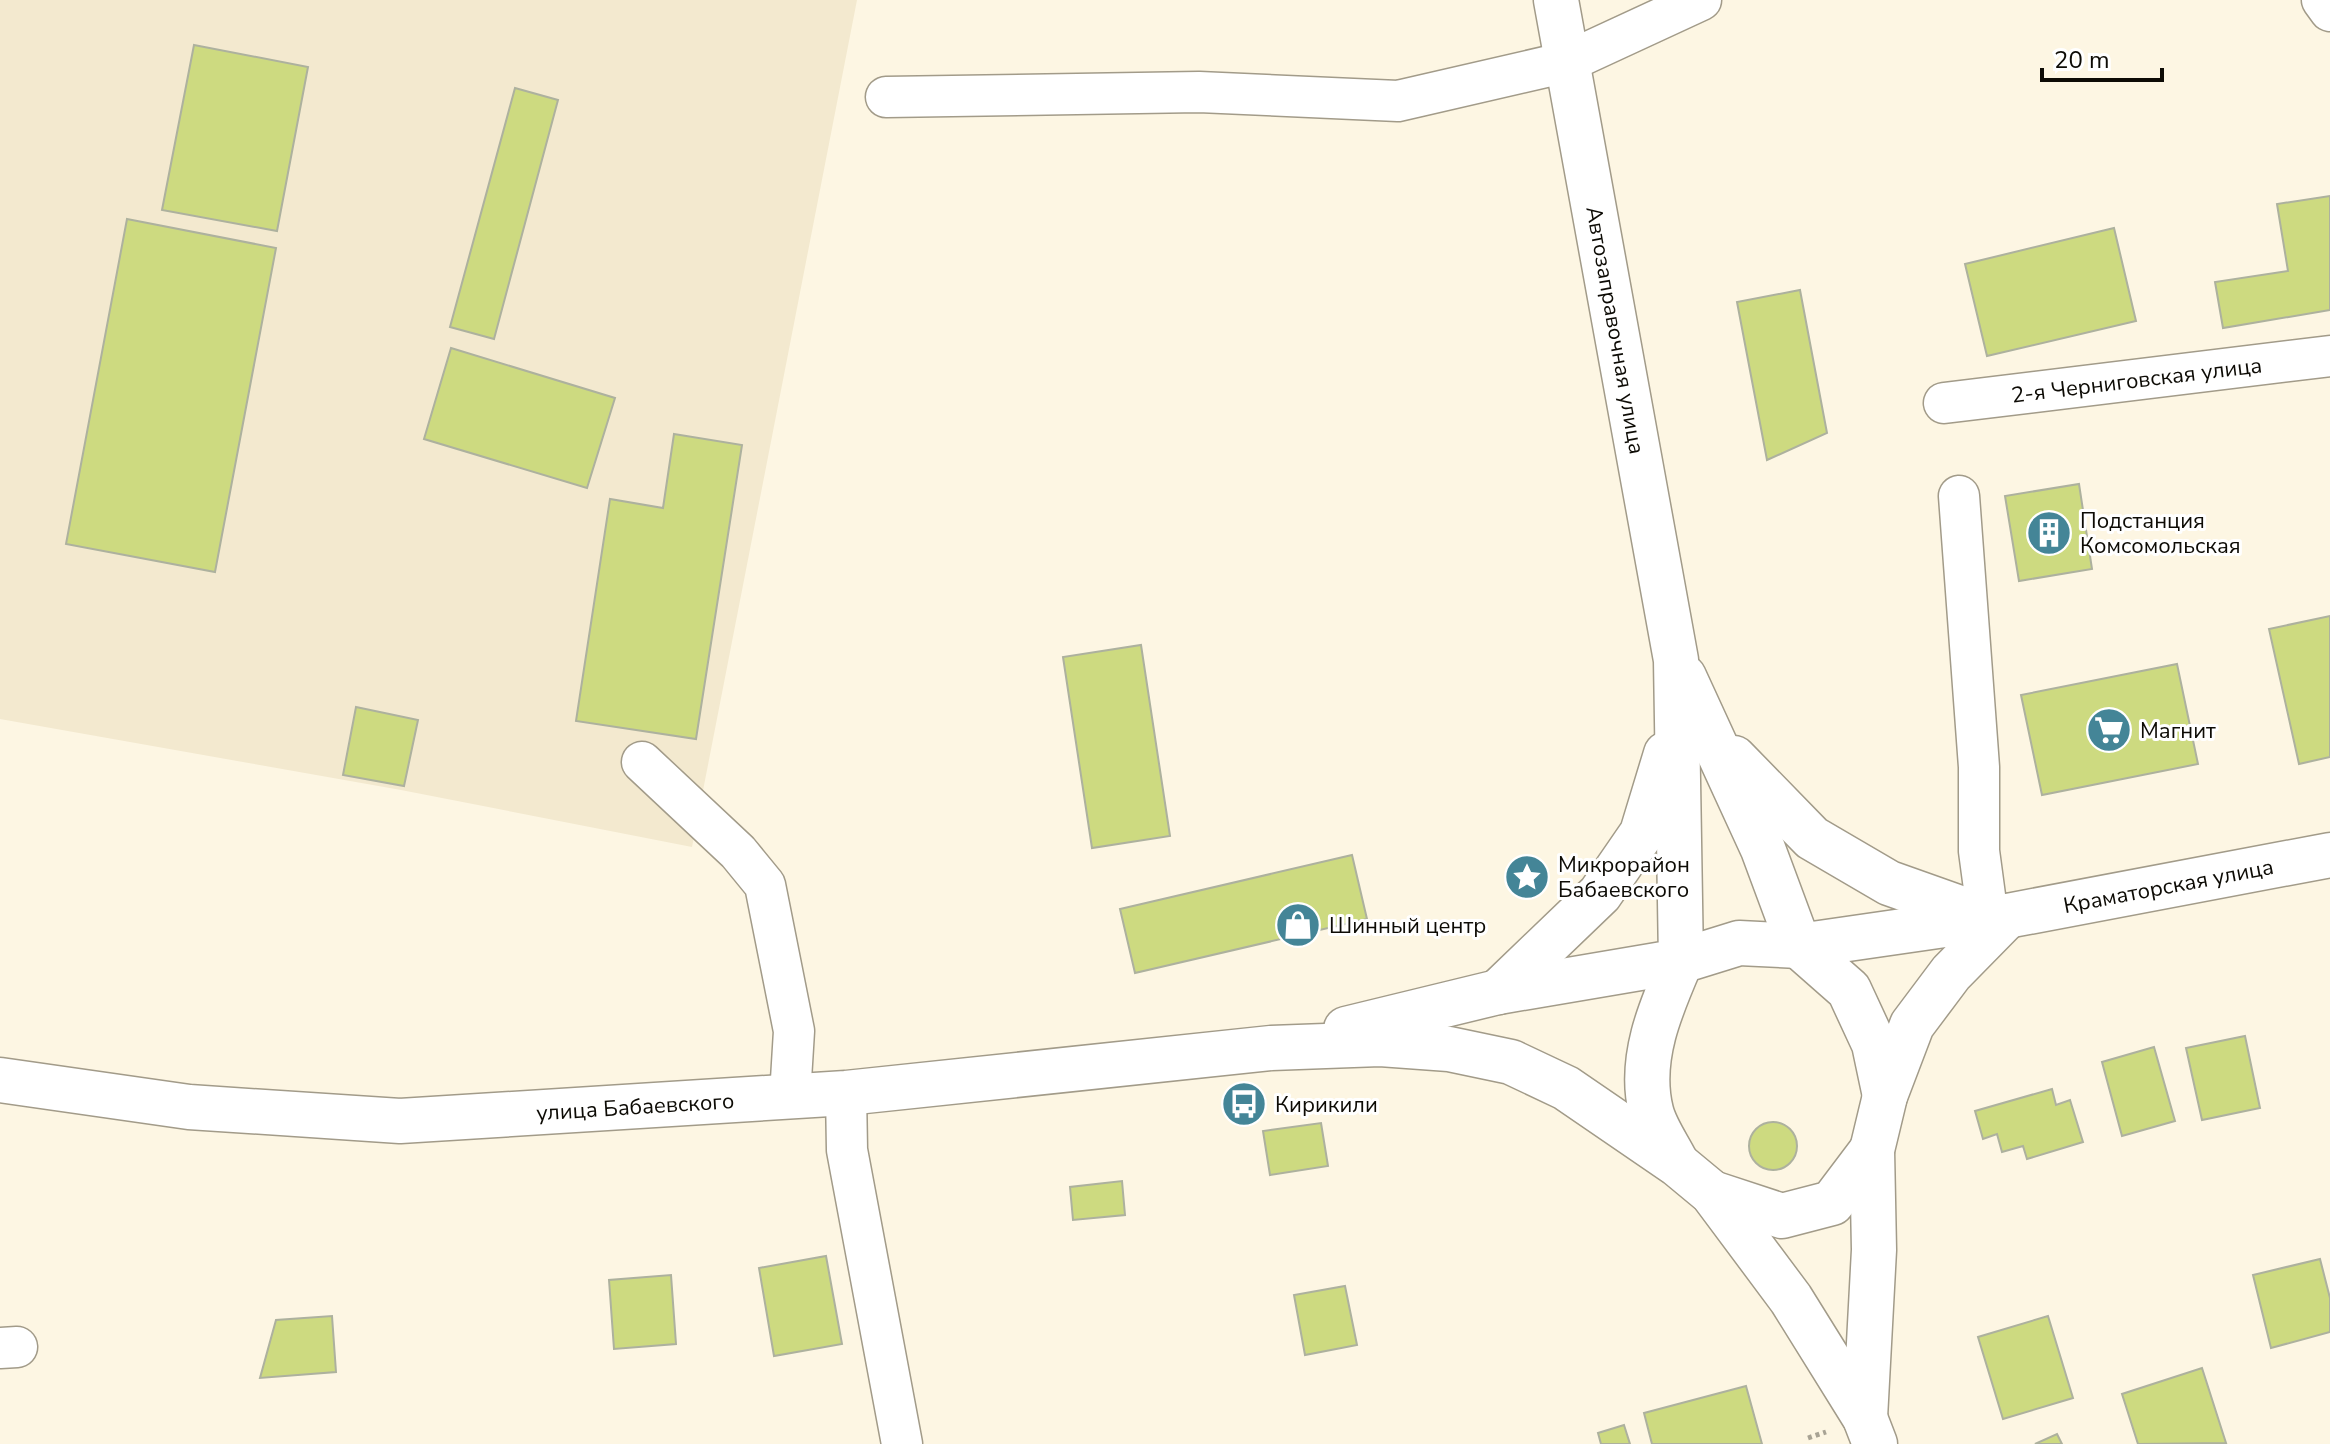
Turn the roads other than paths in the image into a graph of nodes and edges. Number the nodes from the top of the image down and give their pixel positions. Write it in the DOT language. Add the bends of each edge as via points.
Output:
graph roads {
  1 [pos="1556,0"];
  2 [pos="1701,0"];
  3 [pos="2322,0"];
  4 [pos="2330,11"];
  5 [pos="1567,62"];
  6 [pos="886,97"];
  7 [pos="2330,356"];
  8 [pos="1944,403"];
  9 [pos="1959,496"];
  10 [pos="1693,725"];
  11 [pos="642,762"];
  12 [pos="2330,855"];
  13 [pos="1997,917"];
  14 [pos="1799,946"];
  15 [pos="1681,961"];
  16 [pos="1498,992"];
  17 [pos="1271,1048"];
  18 [pos="0,1080"];
  19 [pos="846,1093"];
  20 [pos="790,1096"];
  21 [pos="1885,1096"];
  22 [pos="1872,1150"];
  23 [pos="1677,1164"];
  24 [pos="1712,1193"];
  25 [pos="1870,1431"];
  26 [pos="902,1444"];
  1 -- 5 [label="main road, Автозаправочная улица"];
  2 -- 5 [label="street"];
  3 -- 4 [label="street"];
  5 -- 6 [label="street" via="1398,101 1199,92"];
  5 -- 10 [label="main road, Автозаправочная улица" via="1676,660"];
  7 -- 8 [label="street, 2-я Черниговская улица"];
  9 -- 13 [label="street" via="1979,767 1979,851"];
  10 -- 13 [label="main road" via="1812,838 1889,883"];
  10 -- 14 [label="main road" via="1763,849"];
  10 -- 15 [label="main road, Автозаправочная улица"];
  10 -- 16 [label="main road" via="1642,833 1600,894"];
  11 -- 20 [label="street" via="738,852 765,885 794,1031"];
  12 -- 13 [label="main road, Краматорская улица"];
  13 -- 14 [label="main road, Краматорская улица"];
  13 -- 21 [label="main road" via="1912,1025"];
  14 -- 15 [label="main road" via="1739,943"];
  14 -- 21 [label="main road" via="1849,990 1874,1044"];
  15 -- 16 [label="main road"];
  15 -- 23 [label="main road" via="1658,1015 1647,1066 1651,1112"];
  16 -- 17 [label="main road"];
  17 -- 19 [label="main road, улица Бабаевского"];
  17 -- 23 [label="main road" via="1380,1044 1449,1049 1511,1062 1566,1088"];
  18 -- 20 [label="main road, улица Бабаевского" via="189,1107 400,1121"];
  19 -- 20 [label="main road, улица Бабаевского"];
  19 -- 26 [label="street" via="847,1150"];
  21 -- 22 [label="main road"];
  22 -- 24 [label="main road" via="1832,1203 1782,1216"];
  22 -- 25 [label="main road"];
  23 -- 24 [label="main road"];
  24 -- 25 [label="main road" via="1791,1299"];
}
